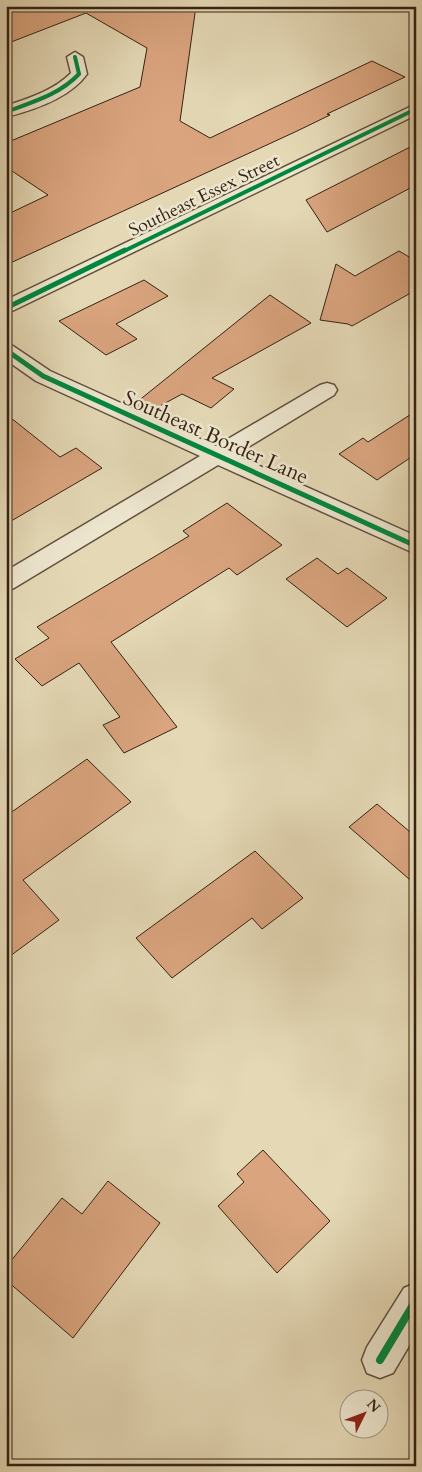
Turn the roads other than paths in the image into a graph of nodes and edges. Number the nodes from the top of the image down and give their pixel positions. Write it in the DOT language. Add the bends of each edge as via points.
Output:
graph roads {
  1 [pos="75,56"];
  2 [pos="416,109"];
  3 [pos="6,112"];
  4 [pos="6,308"];
  5 [pos="6,350"];
  6 [pos="327,390"];
  7 [pos="220,456"];
  8 [pos="416,546"];
  9 [pos="6,582"];
  10 [pos="416,1300"];
  11 [pos="380,1360"];
  1 -- 3 [label="street" via="79,74 73,82"];
  2 -- 4 [label="street, Southeast Essex Street"];
  5 -- 7 [label="street, Southeast Border Lane" via="43,376 71,390"];
  6 -- 7 [label="street"];
  7 -- 8 [label="street, Southeast Border Lane"];
  7 -- 9 [label="street"];
  10 -- 11 [label="street"];
}
